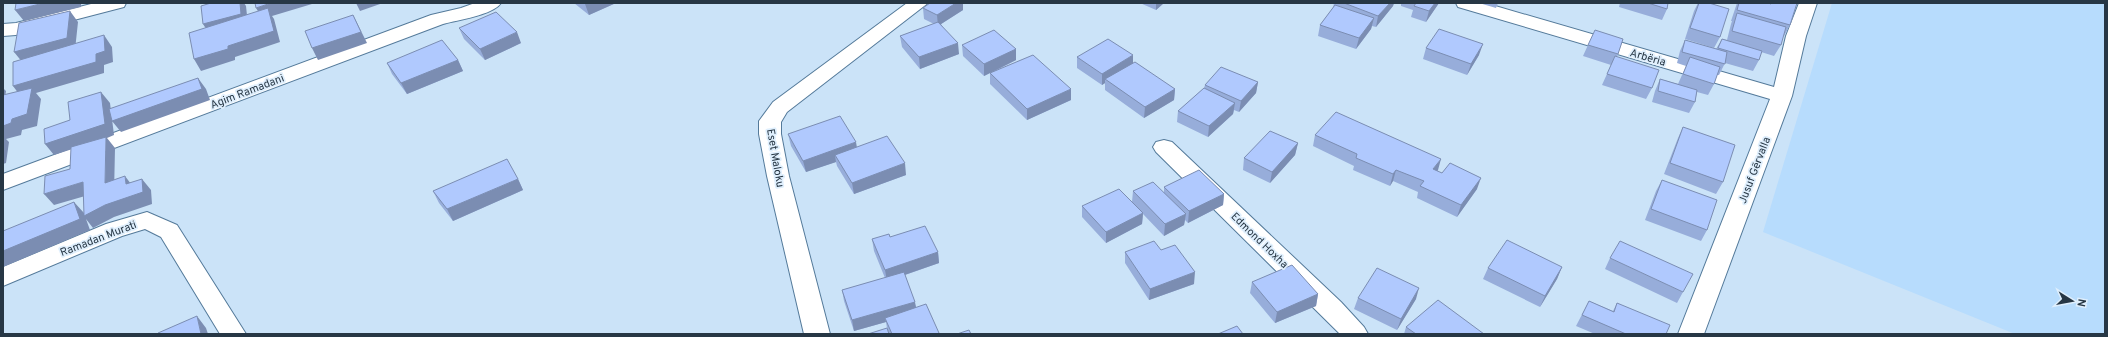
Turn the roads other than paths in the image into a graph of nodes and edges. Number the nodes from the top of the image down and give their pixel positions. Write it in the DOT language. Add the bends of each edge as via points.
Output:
graph roads {
  1 [pos="117,3"];
  2 [pos="492,3"];
  3 [pos="919,3"];
  4 [pos="1465,3"];
  5 [pos="1808,3"];
  6 [pos="1518,10"];
  7 [pos="3,30"];
  8 [pos="1782,96"];
  9 [pos="1164,147"];
  10 [pos="3,182"];
  11 [pos="3,277"];
  12 [pos="233,334"];
  13 [pos="818,334"];
  14 [pos="1355,334"];
  15 [pos="1691,334"];
  1 -- 7 [label="street" via="16,29"];
  2 -- 10 [label="street, Agim Ramadani" via="466,13 438,19"];
  3 -- 13 [label="street, Eset Maloku" via="780,107 770,121 778,176"];
  4 -- 6 [label="street, Arbëria"];
  5 -- 8 [label="street, Jusuf Gërvalla" via="1796,36"];
  6 -- 8 [label="street, Arbëria"];
  8 -- 15 [label="street, Jusuf Gërvalla"];
  9 -- 14 [label="street, Edmond Hoxha"];
  11 -- 12 [label="street, Ramadan Murati" via="114,230 146,220 169,231"];
}
